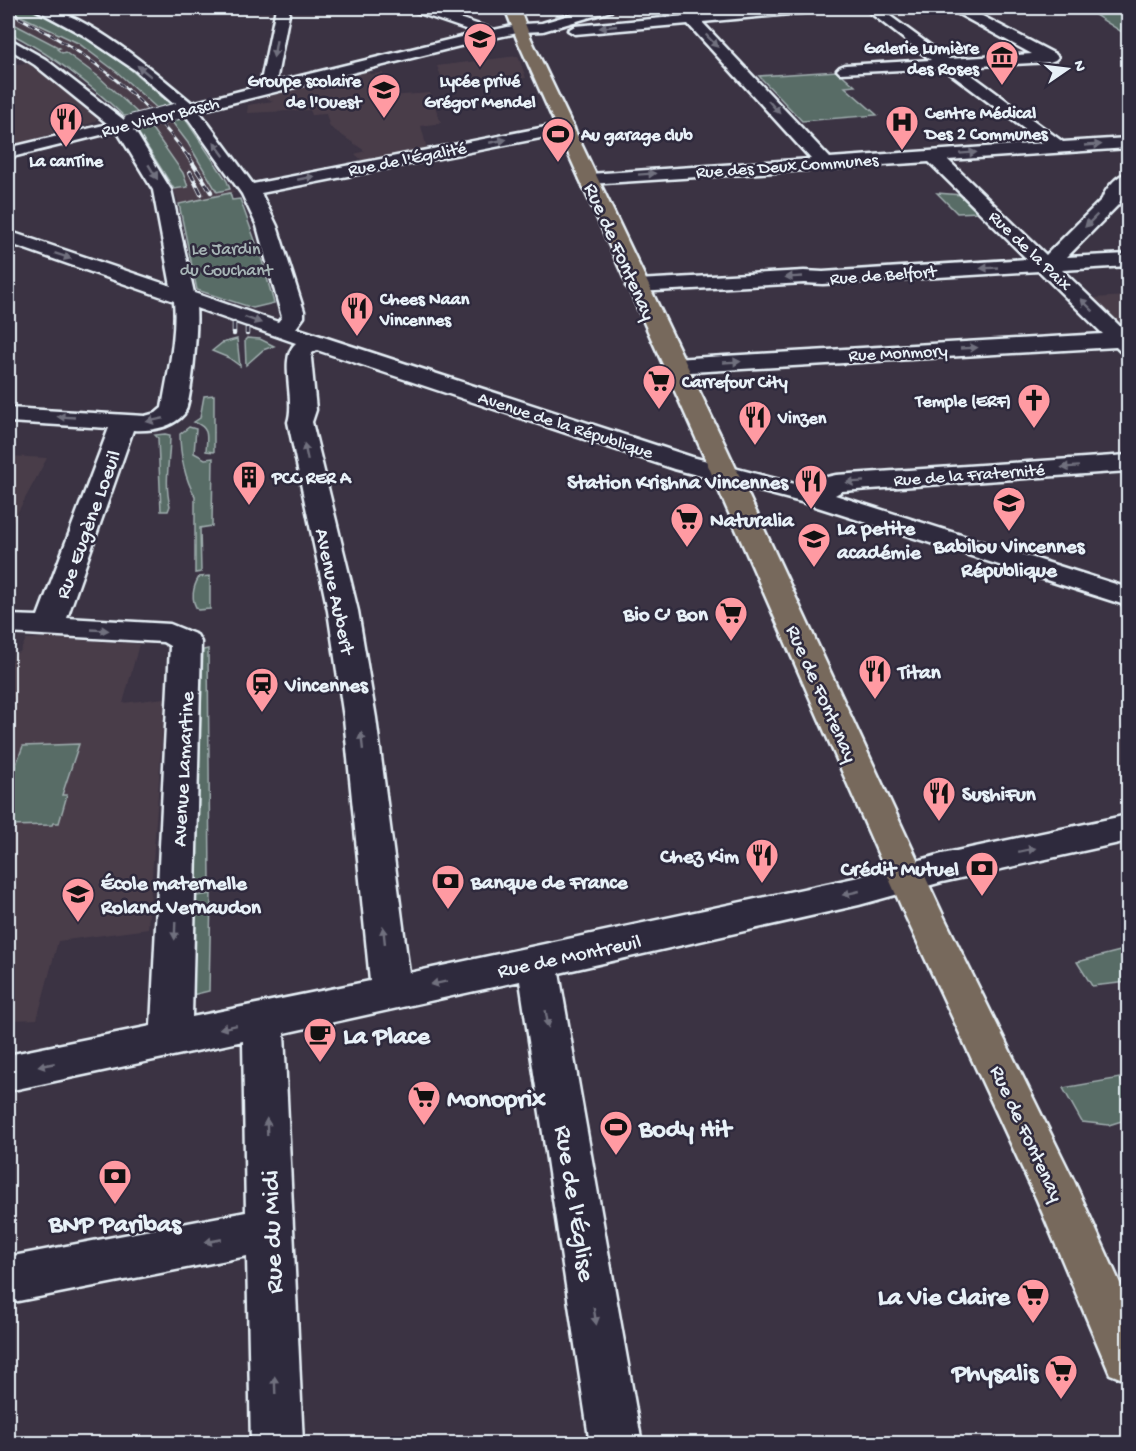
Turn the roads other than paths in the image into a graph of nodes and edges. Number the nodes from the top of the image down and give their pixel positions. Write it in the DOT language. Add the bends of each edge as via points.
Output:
graph roads {
  1 [pos="40,8"];
  2 [pos="283,8"];
  3 [pos="418,8"];
  4 [pos="512,8"];
  5 [pos="606,8"];
  6 [pos="812,8"];
  7 [pos="871,8"];
  8 [pos="958,8"];
  9 [pos="691,19"];
  10 [pos="543,27"];
  11 [pos="523,33"];
  12 [pos="493,34"];
  13 [pos="8,42"];
  14 [pos="948,64"];
  15 [pos="844,70"];
  16 [pos="267,90"];
  17 [pos="183,110"];
  18 [pos="125,124"];
  19 [pos="566,128"];
  20 [pos="1128,143"];
  21 [pos="1057,146"];
  22 [pos="8,153"];
  23 [pos="932,155"];
  24 [pos="824,162"];
  25 [pos="1128,178"];
  26 [pos="589,179"];
  27 [pos="249,190"];
  28 [pos="8,237"];
  29 [pos="1128,260"];
  30 [pos="1047,265"];
  31 [pos="637,286"];
  32 [pos="184,296"];
  33 [pos="282,331"];
  34 [pos="1125,343"];
  35 [pos="325,345"];
  36 [pos="674,366"];
  37 [pos="8,414"];
  38 [pos="124,421"];
  39 [pos="1128,464"];
  40 [pos="724,474"];
  41 [pos="814,497"];
  42 [pos="1128,597"];
  43 [pos="8,624"];
  44 [pos="49,627"];
  45 [pos="1128,828"];
  46 [pos="908,878"];
  47 [pos="537,962"];
  48 [pos="392,993"];
  49 [pos="263,1020"];
  50 [pos="171,1040"];
  51 [pos="8,1072"];
  52 [pos="270,1230"];
  53 [pos="8,1280"];
  54 [pos="1128,1356"];
  55 [pos="277,1443"];
  56 [pos="616,1443"];
  17 -- 1 [label="street, one-way" via="140,67 88,32"];
  2 -- 16 [label="street, one-way"];
  3 -- 12 [label="street"];
  4 -- 11 [label="main road, Rue de Fontenay"];
  5 -- 10 [label="street"];
  6 -- 9 [label="street"];
  7 -- 14 [label="street"];
  8 -- 14 [label="street" via="1050,57"];
  9 -- 10 [label="street, one-way" via="574,30"];
  9 -- 24 [label="street, one-way"];
  10 -- 11 [label="street"];
  11 -- 12 [label="street"];
  11 -- 19 [label="main road, Rue de Fontenay"];
  12 -- 16 [label="street, Rue Victor Basch"];
  13 -- 18 [label="street"];
  14 -- 15 [label="street"];
  14 -- 21 [label="street"];
  16 -- 17 [label="street, Rue Victor Basch"];
  17 -- 18 [label="street, Rue Victor Basch, bridge"];
  27 -- 17 [label="street, one-way"];
  18 -- 22 [label="street, Rue Victor Basch"];
  18 -- 32 [label="street, one-way" via="162,190"];
  19 -- 26 [label="main road, Rue de Fontenay"];
  27 -- 19 [label="street, Rue de l'Égalité, one-way"];
  21 -- 20 [label="street, Rue des Deux Communes, one-way"];
  23 -- 21 [label="street, Rue des Deux Communes, one-way"];
  23 -- 24 [label="street, Rue des Deux Communes"];
  23 -- 30 [label="street, Rue de la Paix"];
  26 -- 24 [label="street, Rue des Deux Communes, one-way"];
  25 -- 30 [label="street, one-way" via="1113,194 1112,201"];
  26 -- 31 [label="main road, Rue de Fontenay"];
  27 -- 33 [label="street" via="267,226 293,311"];
  28 -- 32 [label="street, Avenue de la République, one-way"];
  29 -- 30 [label="street, Rue de Belfort"];
  30 -- 31 [label="street, Rue de Belfort, one-way"];
  34 -- 30 [label="street, Rue de la Paix, one-way"];
  31 -- 36 [label="main road, Rue de Fontenay"];
  32 -- 33 [label="street, Avenue de la République, one-way"];
  32 -- 38 [label="street, one-way" via="186,318 174,410 157,422"];
  33 -- 35 [label="street, Avenue de la République"];
  36 -- 34 [label="street, Rue Monmory, one-way"];
  35 -- 40 [label="street, Avenue de la République"];
  48 -- 35 [label="street, Avenue Aubert, one-way" via="360,718 343,611 300,422 304,410 299,358 302,350"];
  36 -- 40 [label="main road, Rue de Fontenay"];
  38 -- 37 [label="street, one-way"];
  38 -- 44 [label="street, Rue Eugène Loeuil"];
  39 -- 41 [label="street, Rue de la Fraternité, one-way" via="836,483"];
  40 -- 41 [label="street, Avenue de la République"];
  40 -- 46 [label="main road, Rue de Fontenay"];
  41 -- 42 [label="street, Avenue de la République"];
  43 -- 44 [label="street"];
  44 -- 50 [label="street, Avenue Lamartine, one-way" via="170,633 186,642"];
  46 -- 45 [label="street, Rue de Montreuil, one-way"];
  46 -- 47 [label="street, Rue de Montreuil, one-way"];
  46 -- 54 [label="main road, Rue de Fontenay" via="1057,1194"];
  47 -- 48 [label="street, Rue de Montreuil, one-way"];
  47 -- 56 [label="street, Rue de l'Église, one-way"];
  48 -- 49 [label="street, Rue de Montreuil"];
  49 -- 50 [label="street, Rue de Montreuil, one-way"];
  52 -- 49 [label="street, Rue du Midi, one-way"];
  50 -- 51 [label="street, Rue de Montreuil, one-way"];
  52 -- 53 [label="street, one-way"];
  55 -- 52 [label="street, Rue du Midi, one-way"];
}
